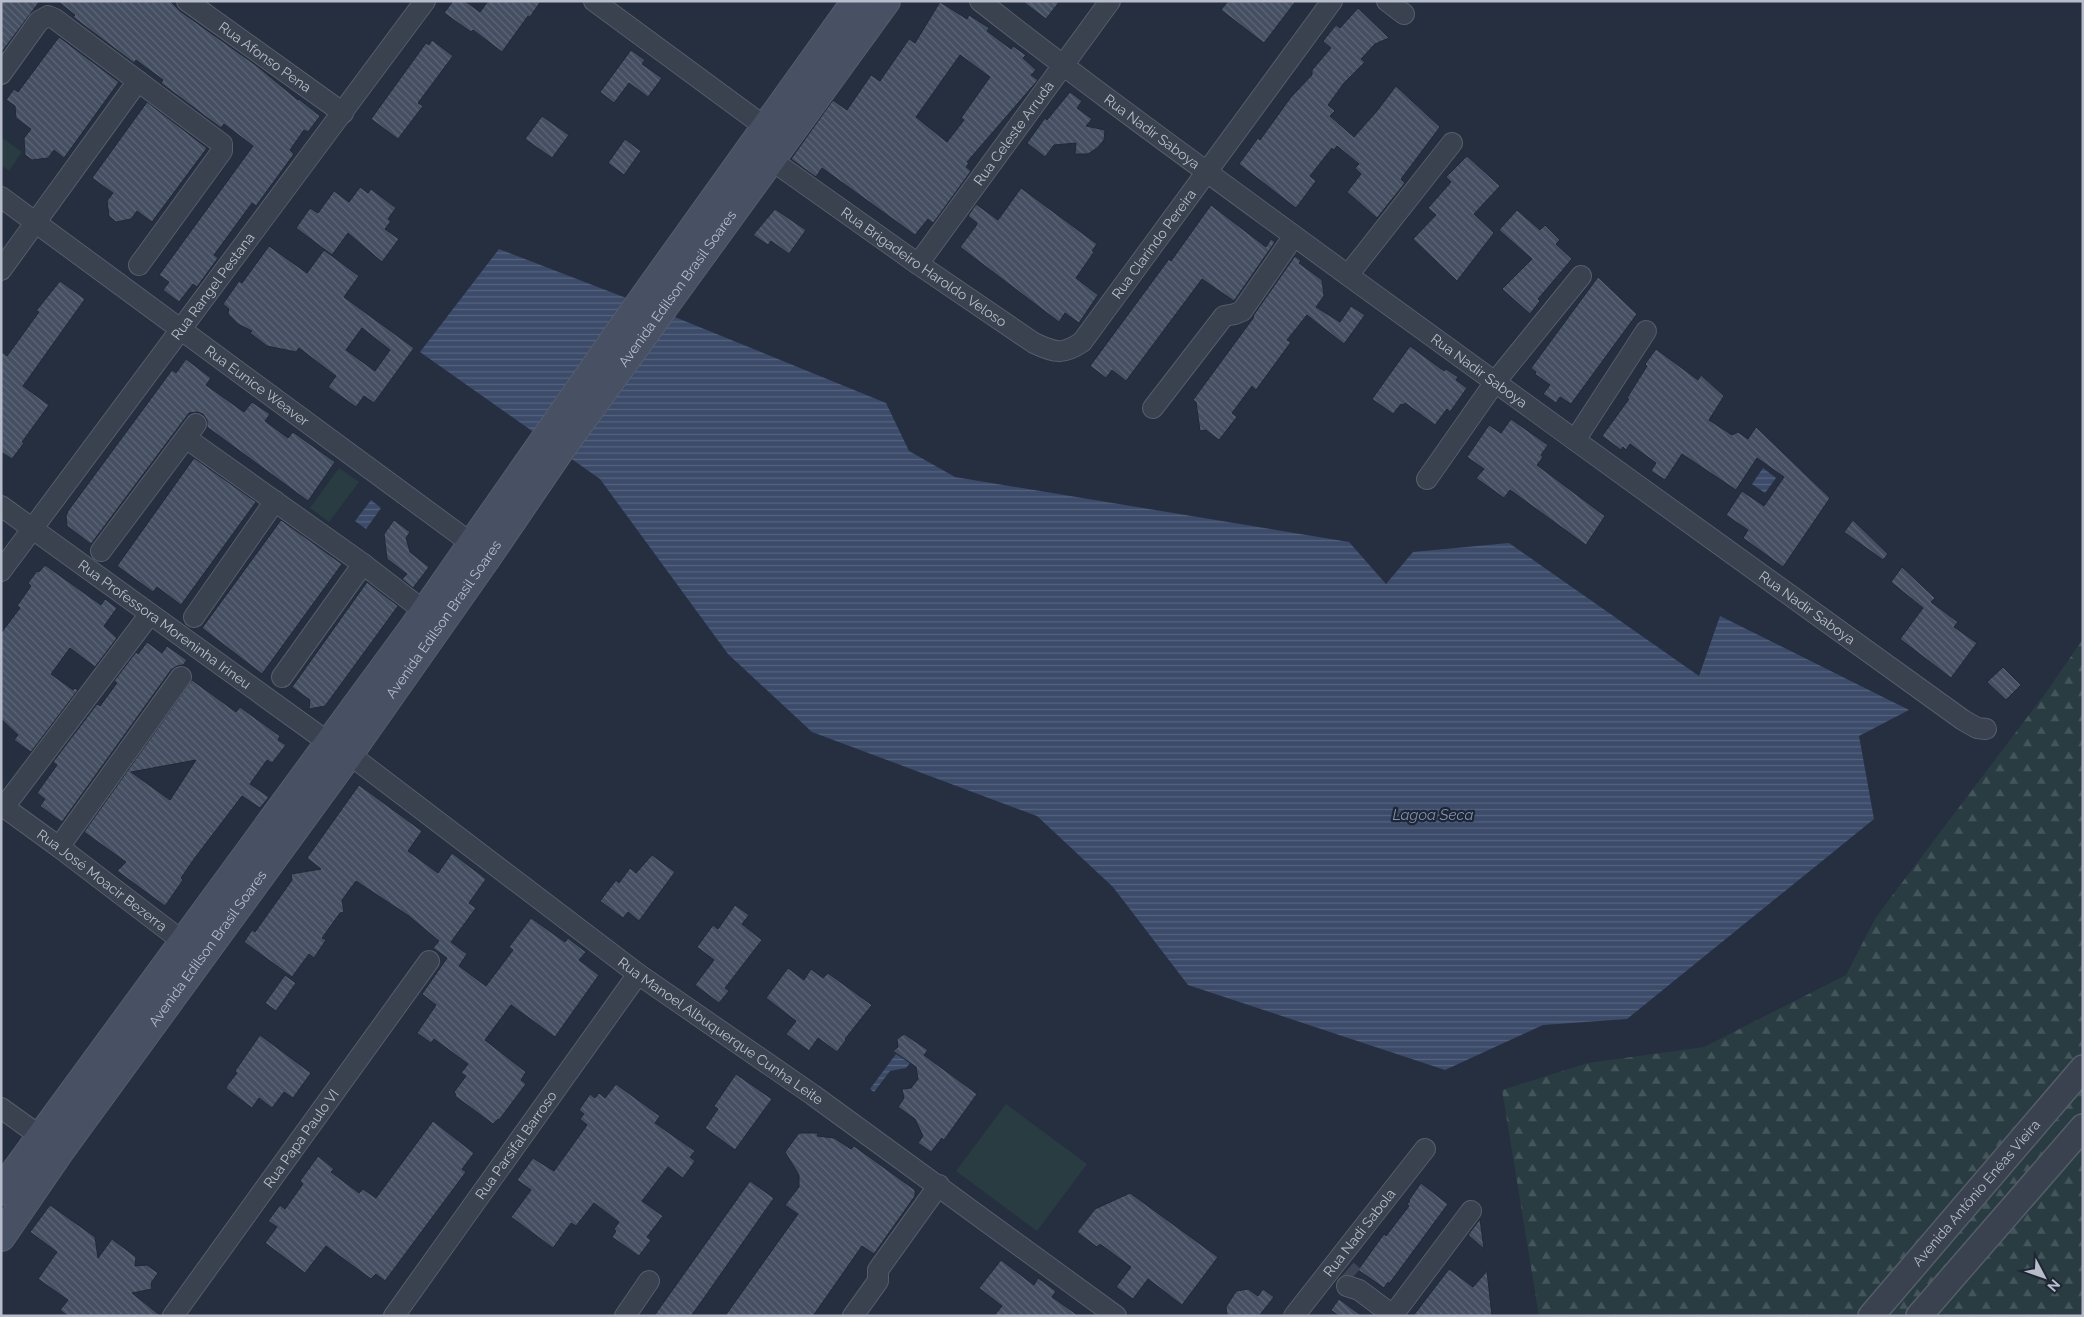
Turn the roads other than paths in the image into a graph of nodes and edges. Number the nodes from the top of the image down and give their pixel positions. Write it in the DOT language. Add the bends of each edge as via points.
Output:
graph roads {
  1 [pos="187,1"];
  2 [pos="425,1"];
  3 [pos="594,1"];
  4 [pos="856,1"];
  5 [pos="886,1"];
  6 [pos="980,1"];
  7 [pos="1110,1"];
  8 [pos="1332,1"];
  9 [pos="1387,1"];
  10 [pos="1404,14"];
  11 [pos="1063,66"];
  12 [pos="1,74"];
  13 [pos="138,82"];
  14 [pos="343,113"];
  15 [pos="765,127"];
  16 [pos="1452,143"];
  17 [pos="770,159"];
  18 [pos="1206,173"];
  19 [pos="1,196"];
  20 [pos="36,221"];
  21 [pos="1294,236"];
  22 [pos="918,264"];
  23 [pos="138,265"];
  24 [pos="1,270"];
  25 [pos="1348,275"];
  26 [pos="1581,276"];
  27 [pos="650,307"];
  28 [pos="183,329"];
  29 [pos="1646,331"];
  30 [pos="1082,342"];
  31 [pos="1495,382"];
  32 [pos="1153,408"];
  33 [pos="1575,440"];
  34 [pos="1427,479"];
  35 [pos="275,501"];
  36 [pos="1,506"];
  37 [pos="32,529"];
  38 [pos="480,550"];
  39 [pos="101,551"];
  40 [pos="363,564"];
  41 [pos="1,571"];
  42 [pos="150,614"];
  43 [pos="194,617"];
  44 [pos="423,626"];
  45 [pos="180,677"];
  46 [pos="282,677"];
  47 [pos="1986,729"];
  48 [pos="339,749"];
  49 [pos="2,806"];
  50 [pos="59,847"];
  51 [pos="193,949"];
  52 [pos="429,960"];
  53 [pos="638,974"];
  54 [pos="2083,1068"];
  55 [pos="1,1108"];
  56 [pos="2083,1127"];
  57 [pos="51,1144"];
  58 [pos="1425,1149"];
  59 [pos="939,1185"];
  60 [pos="1,1191"];
  61 [pos="1471,1211"];
  62 [pos="1,1237"];
  63 [pos="1345,1277"];
  64 [pos="649,1281"];
  65 [pos="1394,1315"];
  66 [pos="173,1316"];
  67 [pos="394,1316"];
  68 [pos="625,1316"];
  69 [pos="854,1316"];
  70 [pos="1116,1316"];
  71 [pos="1294,1316"];
  72 [pos="1870,1316"];
  73 [pos="1919,1316"];
  1 -- 14 [label="street, Rua Afonso Pena"];
  2 -- 14 [label="street, Rua Rangel Pestana"];
  3 -- 15 [label="street"];
  4 -- 15 [label="main road, Avenida Edilson Brasil Soares"];
  5 -- 17 [label="main road, Avenida Edilson Brasil Soares"];
  6 -- 11 [label="street, Rua Nadir Saboya"];
  7 -- 11 [label="street, Rua Celeste Arruda"];
  8 -- 18 [label="street, Rua Clarindo Pereira"];
  9 -- 10 [label="street"];
  11 -- 18 [label="street, Rua Nadir Saboya"];
  11 -- 22 [label="street, Rua Celeste Arruda"];
  12 -- 13 [label="street" via="39,21 48,16"];
  13 -- 20 [label="street"];
  13 -- 23 [label="street" via="222,144 222,151"];
  14 -- 28 [label="street, Rua Rangel Pestana"];
  15 -- 27 [label="main road, Avenida Edilson Brasil Soares"];
  16 -- 25 [label="street"];
  17 -- 22 [label="street, Rua Brigadeiro Haroldo Veloso"];
  17 -- 27 [label="main road, Avenida Edilson Brasil Soares"];
  18 -- 21 [label="street, Rua Nadir Saboya"];
  18 -- 30 [label="street, Rua Clarindo Pereira"];
  19 -- 20 [label="street, Rua Eunice Weaver"];
  20 -- 24 [label="street"];
  20 -- 28 [label="street, Rua Eunice Weaver"];
  21 -- 25 [label="street, Rua Nadir Saboya"];
  21 -- 32 [label="street" via="1242,311 1224,316"];
  22 -- 30 [label="street, Rua Brigadeiro Haroldo Veloso" via="1048,350 1062,352"];
  25 -- 31 [label="street, Rua Nadir Saboya"];
  26 -- 31 [label="street"];
  27 -- 38 [label="main road, Avenida Edilson Brasil Soares"];
  28 -- 37 [label="street, Rua Rangel Pestana"];
  28 -- 38 [label="street, Rua Eunice Weaver"];
  29 -- 33 [label="street"];
  31 -- 33 [label="street, Rua Nadir Saboya"];
  31 -- 34 [label="street"];
  33 -- 47 [label="street, Rua Nadir Saboya" via="1963,720"];
  35 -- 39 [label="street" via="191,431"];
  35 -- 40 [label="street"];
  35 -- 43 [label="street"];
  36 -- 37 [label="street, Rua Professora Moreninha Irineu"];
  37 -- 41 [label="street, Rua Rangel Pestana"];
  37 -- 42 [label="street, Rua Professora Moreninha Irineu"];
  38 -- 44 [label="main road, Avenida Edilson Brasil Soares"];
  40 -- 44 [label="street"];
  40 -- 46 [label="street"];
  42 -- 48 [label="street, Rua Professora Moreninha Irineu"];
  42 -- 49 [label="street"];
  44 -- 48 [label="main road, Avenida Edilson Brasil Soares"];
  45 -- 50 [label="street"];
  48 -- 51 [label="main road, Avenida Edilson Brasil Soares"];
  48 -- 53 [label="street, Rua Manoel Albuquerque Cunha Leite"];
  49 -- 50 [label="street, Rua José Moacir Bezerra"];
  50 -- 51 [label="street, Rua José Moacir Bezerra"];
  51 -- 57 [label="main road, Avenida Edilson Brasil Soares"];
  52 -- 66 [label="street, Rua Papa Paulo VI"];
  53 -- 59 [label="street, Rua Manoel Albuquerque Cunha Leite"];
  53 -- 67 [label="street, Rua Parsifal Barroso"];
  54 -- 72 [label="street, Avenida Antônio Enéas Vieira"];
  55 -- 57 [label="street"];
  56 -- 73 [label="street"];
  57 -- 60 [label="main road, Avenida Edilson Brasil Soares"];
  57 -- 62 [label="main road, Avenida Edilson Brasil Soares"];
  58 -- 63 [label="street, Rua Nadi Sabola"];
  59 -- 69 [label="street" via="878,1270 878,1281"];
  59 -- 70 [label="street, Rua Manoel Albuquerque Cunha Leite"];
  61 -- 65 [label="street"];
  63 -- 65 [label="street"];
  63 -- 71 [label="street, Rua Nadi Sabola"];
  64 -- 68 [label="street"];
}
